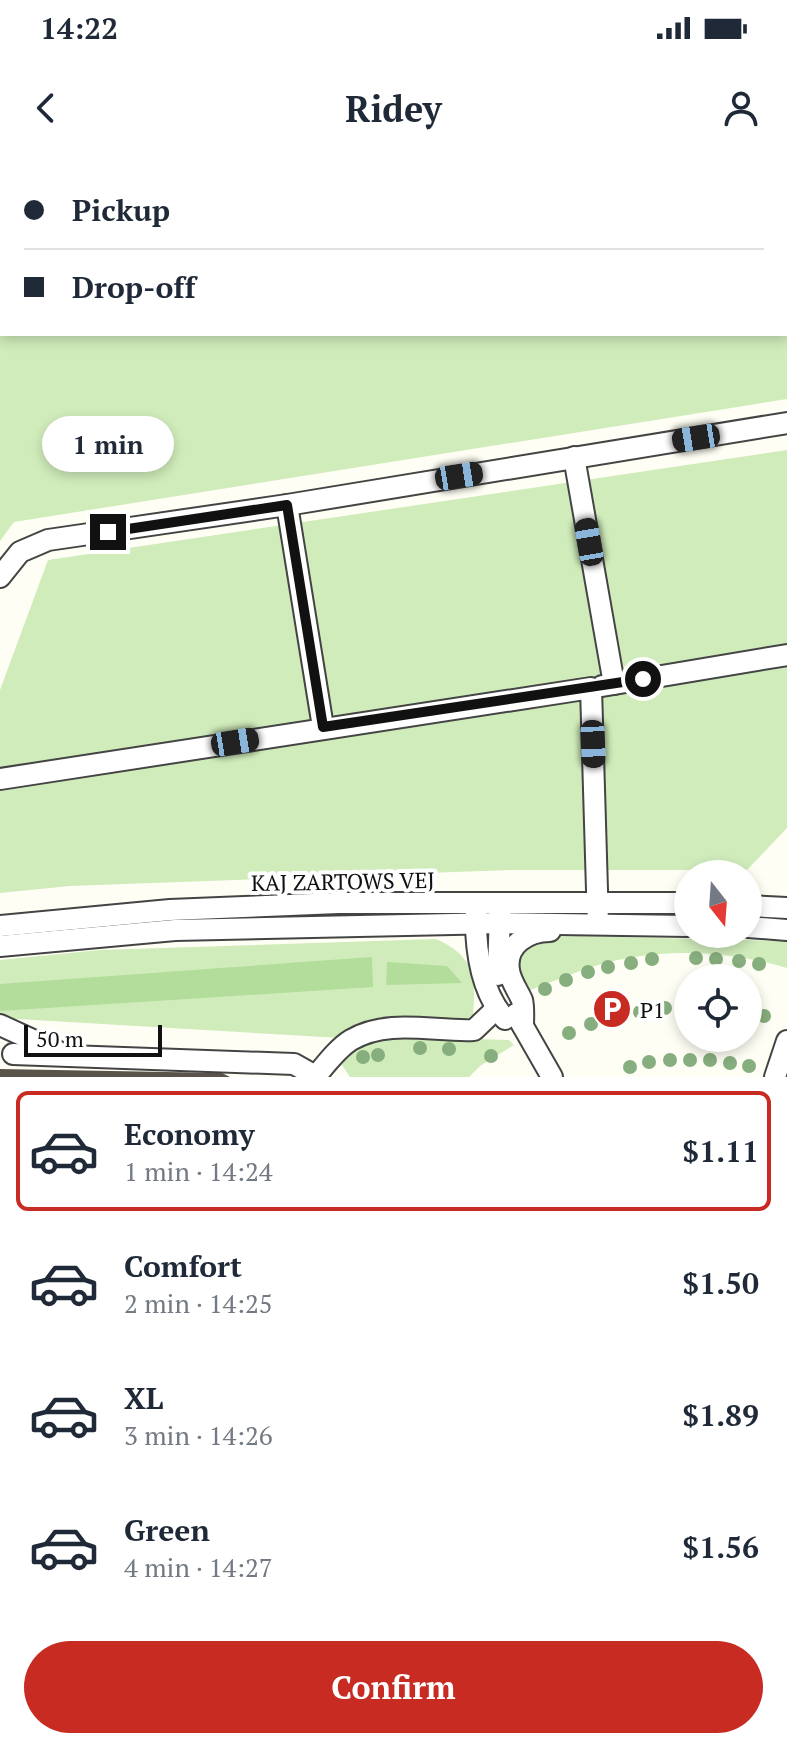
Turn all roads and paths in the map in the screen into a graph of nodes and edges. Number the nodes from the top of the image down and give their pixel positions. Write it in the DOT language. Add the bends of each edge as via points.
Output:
graph roads {
  1 [pos="787,423"];
  2 [pos="574,457"];
  3 [pos="287,505"];
  4 [pos="0,577"];
  5 [pos="787,655"];
  6 [pos="614,684"];
  7 [pos="591,688"];
  8 [pos="323,727"];
  9 [pos="0,779"];
  10 [pos="597,903"];
  11 [pos="674,903"];
  12 [pos="762,907"];
  13 [pos="787,908"];
  14 [pos="476,913"];
  15 [pos="500,913"];
  16 [pos="598,924"];
  17 [pos="622,924"];
  18 [pos="0,926"];
  19 [pos="674,926"];
  20 [pos="762,928"];
  21 [pos="787,930"];
  22 [pos="0,946"];
  23 [pos="496,1009"];
  24 [pos="0,1025"];
  25 [pos="523,1026"];
  26 [pos="787,1041"];
  27 [pos="13,1054"];
  28 [pos="66,1055"];
  29 [pos="316,1076"];
  30 [pos="552,1077"];
  31 [pos="775,1077"];
  1 -- 2 [label="street"];
  2 -- 3 [label="street"];
  2 -- 6 [label="street"];
  3 -- 4 [label="street" via="48,540 20,552"];
  3 -- 8 [label="street"];
  5 -- 6 [label="street"];
  6 -- 7 [label="street"];
  7 -- 8 [label="street"];
  7 -- 10 [label="street"];
  8 -- 9 [label="street"];
  10 -- 11 [label="street, KAJ ZARTOWS VEJ"];
  10 -- 15 [label="street, KAJ ZARTOWS VEJ"];
  10 -- 16 [label="street"];
  12 -- 13 [label="street"];
  14 -- 15 [label="street, KAJ ZARTOWS VEJ"];
  14 -- 18 [label="street, KAJ ZARTOWS VEJ" via="338,903 170,910"];
  14 -- 22 [label="street, KAJ ZARTOWS VEJ"];
  14 -- 23 [label="street" via="475,952"];
  15 -- 16 [label="street, KAJ ZARTOWS VEJ"];
  15 -- 25 [label="street" via="499,983"];
  16 -- 17 [label="street, KAJ ZARTOWS VEJ"];
  17 -- 19 [label="street, KAJ ZARTOWS VEJ"];
  17 -- 25 [label="street" via="604,931 545,931 520,940 509,970 523,1004"];
  20 -- 21 [label="street"];
  23 -- 25 [label="street" via="508,1023"];
  23 -- 29 [label="street" via="474,1030 390,1027 365,1033 348,1041"];
  24 -- 28 [label="street"];
  25 -- 30 [label="street"];
  26 -- 31 [label="street"];
  27 -- 28 [label="street"];
  28 -- 29 [label="street" via="294,1064"];
}
